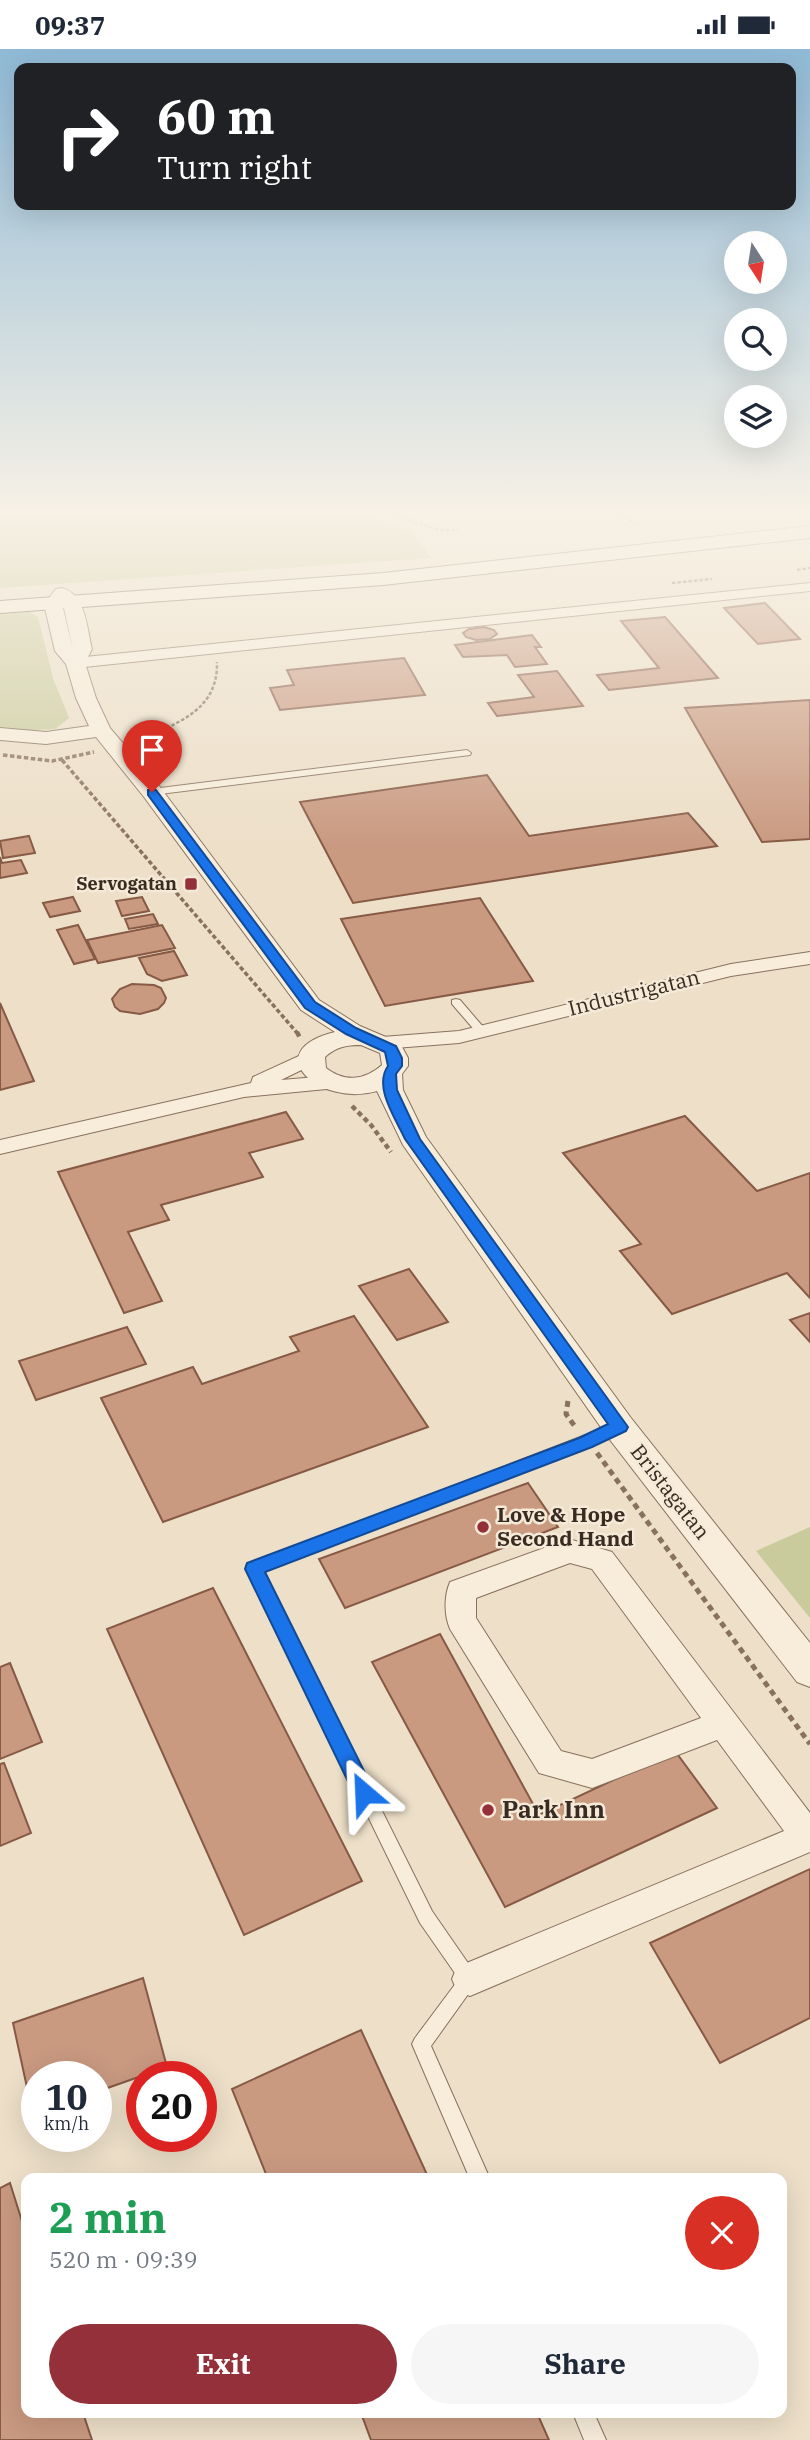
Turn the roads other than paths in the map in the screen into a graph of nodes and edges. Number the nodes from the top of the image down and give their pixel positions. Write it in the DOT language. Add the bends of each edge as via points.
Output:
graph roads {
  1 [pos="65,625"];
  2 [pos="73,625"];
  3 [pos="447,625"];
  4 [pos="75,663"];
  5 [pos="101,730"];
  6 [pos="0,734"];
  7 [pos="467,753"];
  8 [pos="152,792"];
  9 [pos="810,958"];
  10 [pos="456,1002"];
  11 [pos="310,1005"];
  12 [pos="481,1031"];
  13 [pos="459,1037"];
  14 [pos="375,1041"];
  15 [pos="311,1049"];
  16 [pos="392,1070"];
  17 [pos="244,1090"];
  18 [pos="339,1090"];
  19 [pos="0,1147"];
  20 [pos="404,1149"];
  21 [pos="619,1427"];
  22 [pos="810,1671"];
  23 [pos="724,1723"];
  24 [pos="809,1836"];
  25 [pos="470,1979"];
  26 [pos="477,2173"];
  27 [pos="585,2418"];
  28 [pos="595,2440"];
  1 -- 4 [label="street, Bristagatan" via="64,650"];
  2 -- 4 [label="street, Bristagatan" via="83,649"];
  3 -- 4 [label="street"];
  4 -- 5 [label="street, Bristagatan"];
  5 -- 6 [label="street" via="46,738"];
  5 -- 8 [label="street, Bristagatan"];
  7 -- 8 [label="lane"];
  8 -- 11 [label="street, Bristagatan"];
  9 -- 12 [label="street, Industrigatan" via="731,970"];
  10 -- 12 [label="lane"];
  11 -- 14 [label="street, Bristagatan"];
  11 -- 15 [label="street, Bristagatan"];
  12 -- 13 [label="street, Industrigatan"];
  13 -- 14 [label="street, Industrigatan"];
  13 -- 16 [label="street, Industrigatan"];
  14 -- 15 [label="street" via="341,1038"];
  14 -- 16 [label="street, Bristagatan" via="391,1049 395,1058"];
  15 -- 17 [label="street" via="296,1067"];
  15 -- 18 [label="street, Bristagatan" via="313,1071"];
  16 -- 18 [label="street" via="367,1086"];
  16 -- 20 [label="street, Bristagatan" via="390,1090"];
  17 -- 18 [label="street"];
  17 -- 19 [label="street"];
  18 -- 20 [label="street, Bristagatan" via="362,1098"];
  20 -- 21 [label="street, Bristagatan"];
  21 -- 22 [label="street, Bristagatan"];
  21 -- 25 [label="lane" via="254,1569 426,1917"];
  23 -- 23 [label="street" via="602,1560 569,1551 461,1591 461,1620 550,1763 592,1774"];
  23 -- 24 [label="street"];
  24 -- 25 [label="street"];
  25 -- 26 [label="lane" via="421,2044"];
  27 -- 28 [label="lane"];
}
